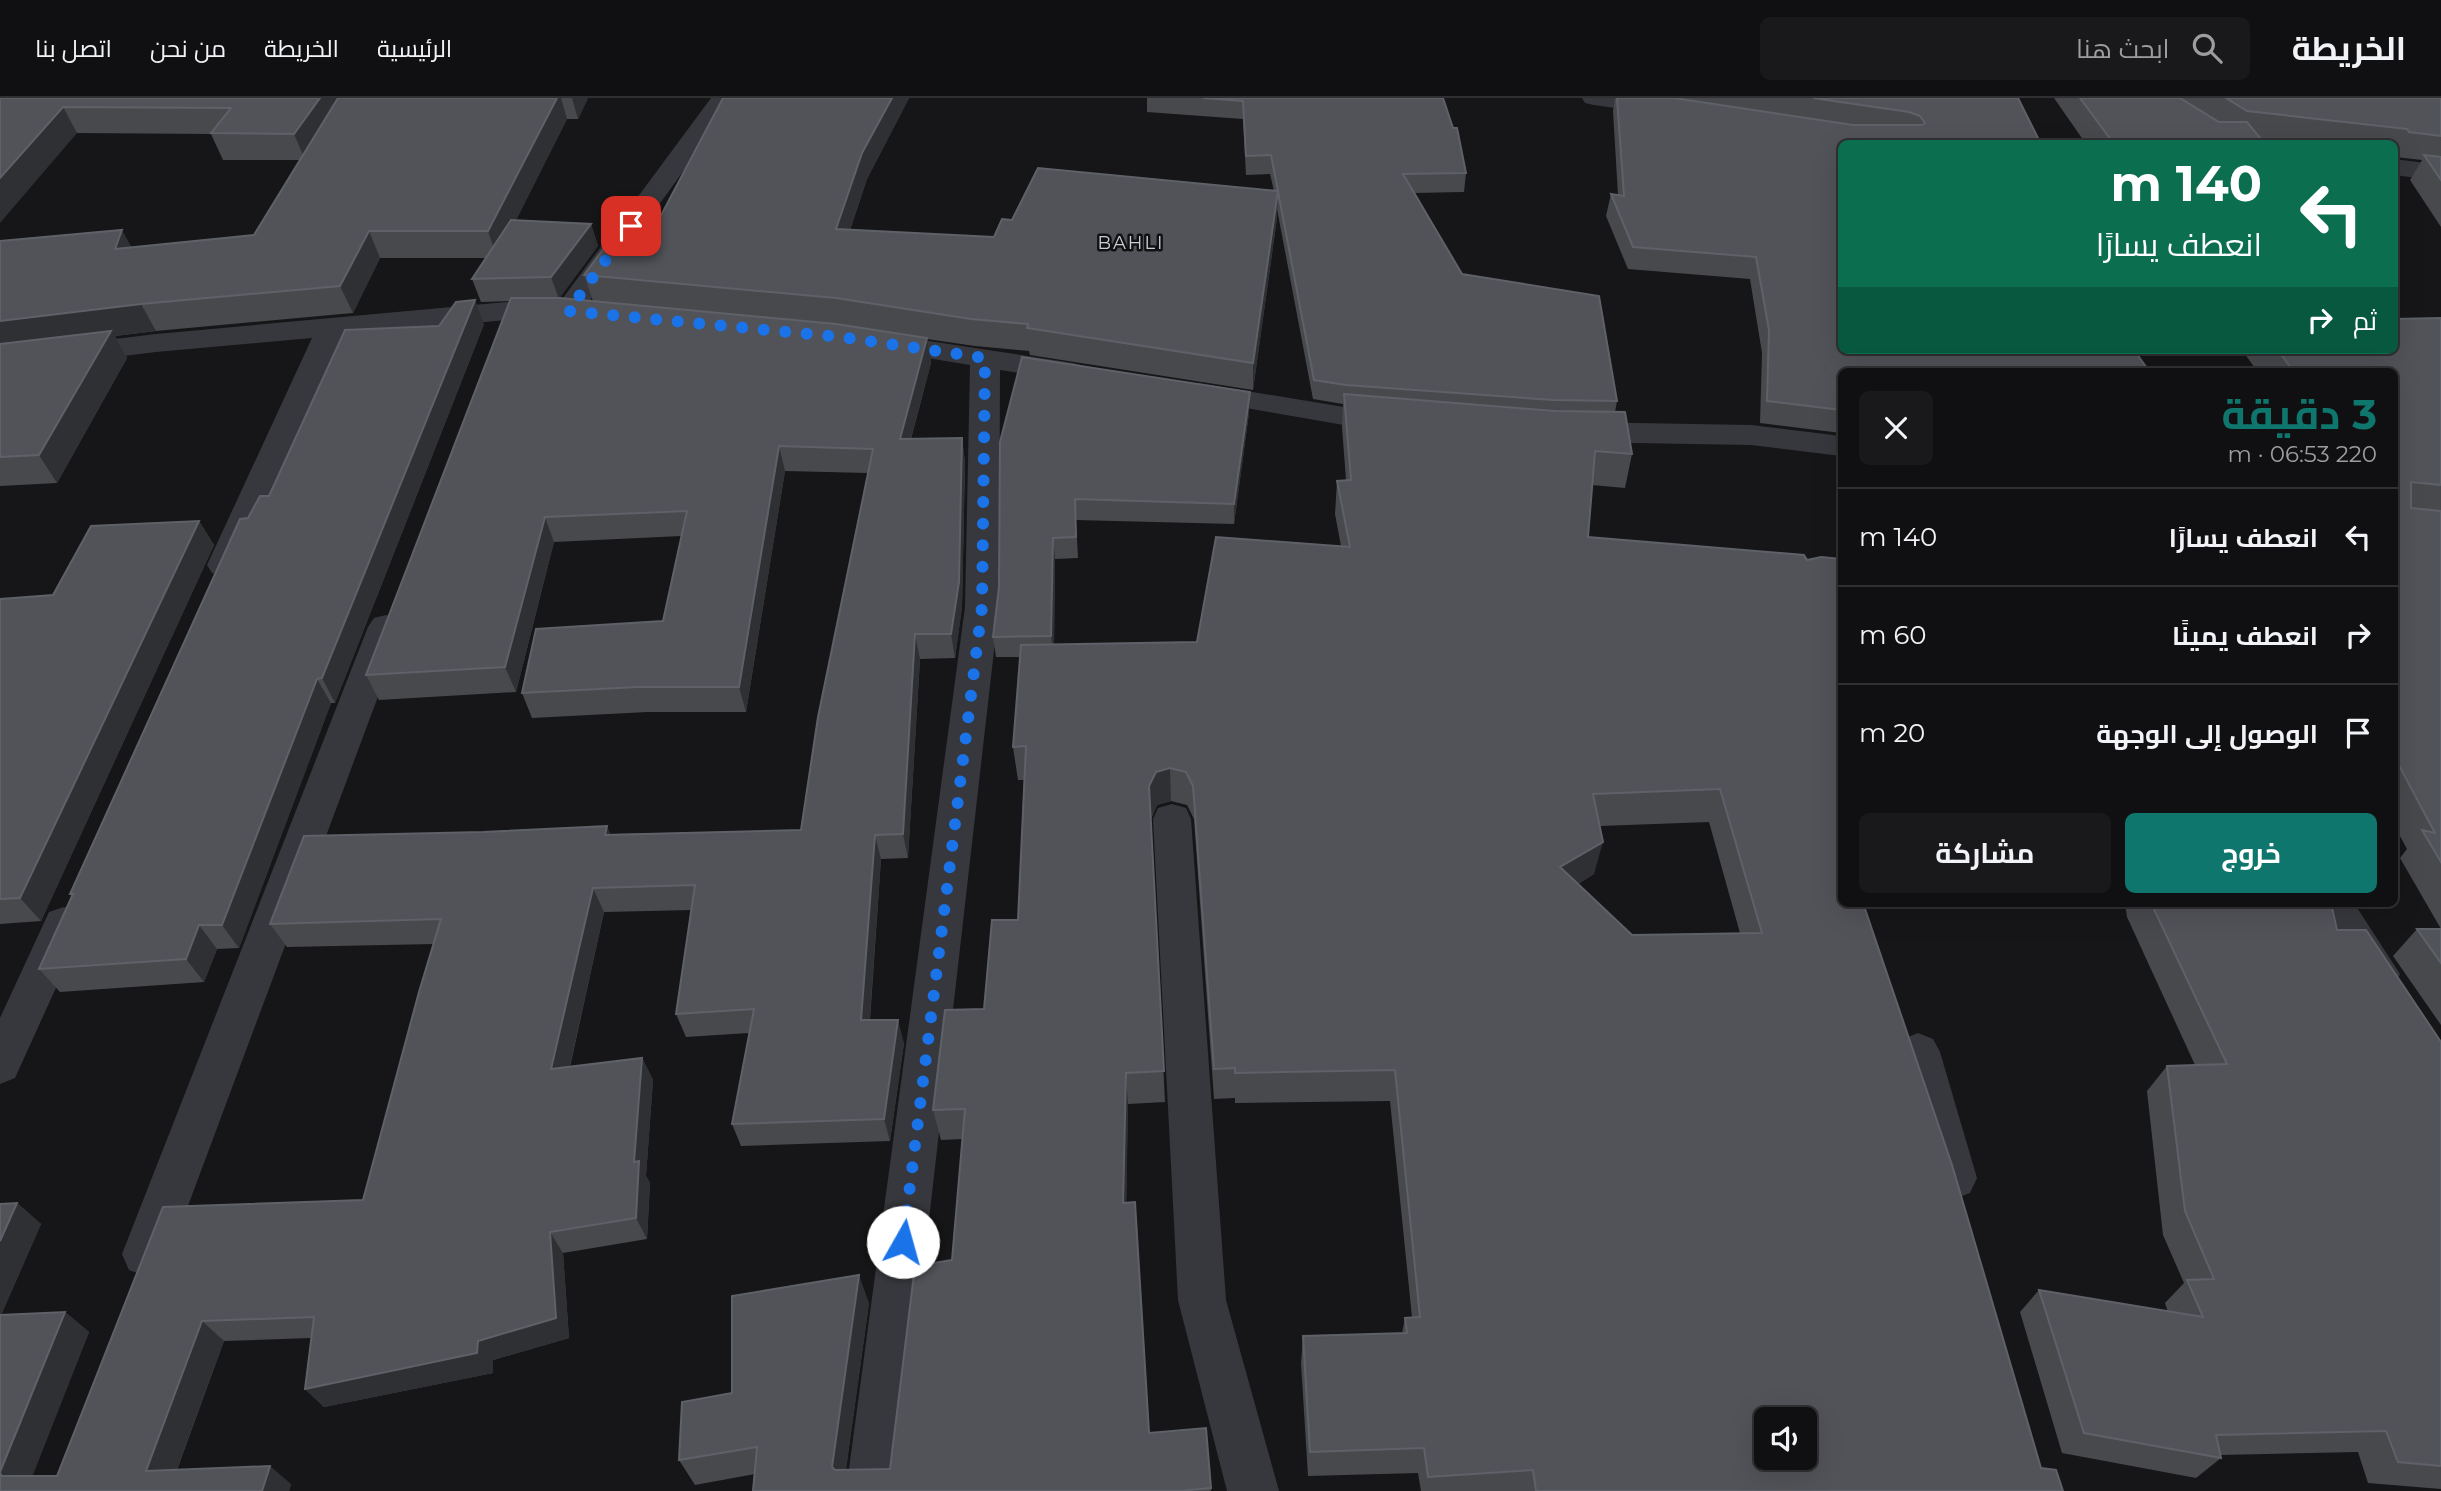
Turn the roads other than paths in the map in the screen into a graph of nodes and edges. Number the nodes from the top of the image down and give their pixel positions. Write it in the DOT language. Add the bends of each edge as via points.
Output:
graph roads {
  1 [pos="724,98"];
  2 [pos="1594,98"];
  3 [pos="1695,112"];
  4 [pos="2398,168"];
  5 [pos="2441,173"];
  6 [pos="507,311"];
  7 [pos="331,329"];
  8 [pos="854,339"];
  9 [pos="492,350"];
  10 [pos="985,358"];
  11 [pos="0,362"];
  12 [pos="1096,376"];
  13 [pos="1165,387"];
  14 [pos="1426,422"];
  15 [pos="1549,432"];
  16 [pos="1838,446"];
  17 [pos="211,596"];
  18 [pos="397,596"];
  19 [pos="1172,819"];
  20 [pos="80,888"];
  21 [pos="2335,907"];
  22 [pos="2402,1007"];
  23 [pos="1918,1052"];
  24 [pos="0,1065"];
  25 [pos="1964,1212"];
  26 [pos="134,1283"];
  27 [pos="872,1491"];
  28 [pos="1253,1491"];
  1 -- 6 [label="street" via="582,312"];
  2 -- 3 [label="street"];
  4 -- 5 [label="street"];
  6 -- 7 [label="street"];
  6 -- 9 [label="street"];
  7 -- 11 [label="street"];
  7 -- 17 [label="street"];
  8 -- 10 [label="street"];
  10 -- 12 [label="street"];
  10 -- 27 [label="street" via="982,607"];
  13 -- 14 [label="street" via="1344,416"];
  15 -- 16 [label="street" via="1751,435"];
  18 -- 26 [label="street"];
  19 -- 28 [label="street" via="1202,1300"];
  20 -- 24 [label="street"];
  21 -- 22 [label="street"];
  23 -- 25 [label="street"];
}
